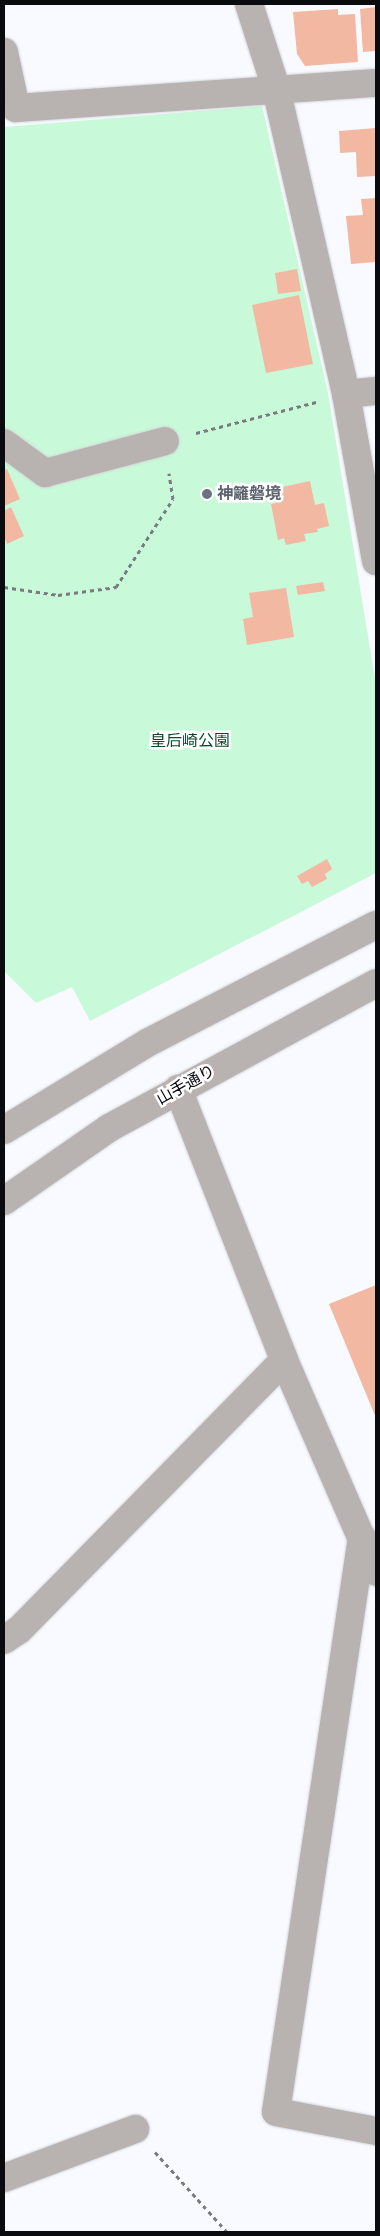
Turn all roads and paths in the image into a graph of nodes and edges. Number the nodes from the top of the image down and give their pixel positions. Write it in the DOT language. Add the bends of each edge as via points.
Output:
graph roads {
  1 [pos="248,4"];
  2 [pos="4,52"];
  3 [pos="376,83"];
  4 [pos="276,88"];
  5 [pos="10,114"];
  6 [pos="376,391"];
  7 [pos="346,394"];
  8 [pos="165,441"];
  9 [pos="4,443"];
  10 [pos="376,561"];
  11 [pos="4,587"];
  12 [pos="376,925"];
  13 [pos="376,983"];
  14 [pos="178,1089"];
  15 [pos="4,1130"];
  16 [pos="4,1201"];
  17 [pos="284,1360"];
  18 [pos="362,1537"];
  19 [pos="376,1572"];
  20 [pos="4,1640"];
  21 [pos="135,2129"];
  22 [pos="376,2131"];
  23 [pos="4,2178"];
  24 [pos="227,2232"];
  1 -- 4 [label="street"];
  2 -- 5 [label="street"];
  3 -- 4 [label="street"];
  4 -- 5 [label="street"];
  4 -- 7 [label="street"];
  6 -- 7 [label="street"];
  7 -- 8 [label="path"];
  7 -- 10 [label="street"];
  8 -- 9 [label="street" via="45,472"];
  8 -- 11 [label="path" via="172,499 116,587 58,595"];
  12 -- 15 [label="street" via="147,1043"];
  13 -- 14 [label="street, 山手通り"];
  14 -- 16 [label="street, 山手通り" via="109,1128"];
  14 -- 17 [label="street"];
  17 -- 18 [label="street"];
  17 -- 20 [label="street" via="19,1630"];
  18 -- 19 [label="street"];
  18 -- 22 [label="street" via="276,2112"];
  21 -- 23 [label="street"];
  21 -- 24 [label="path"];
}
